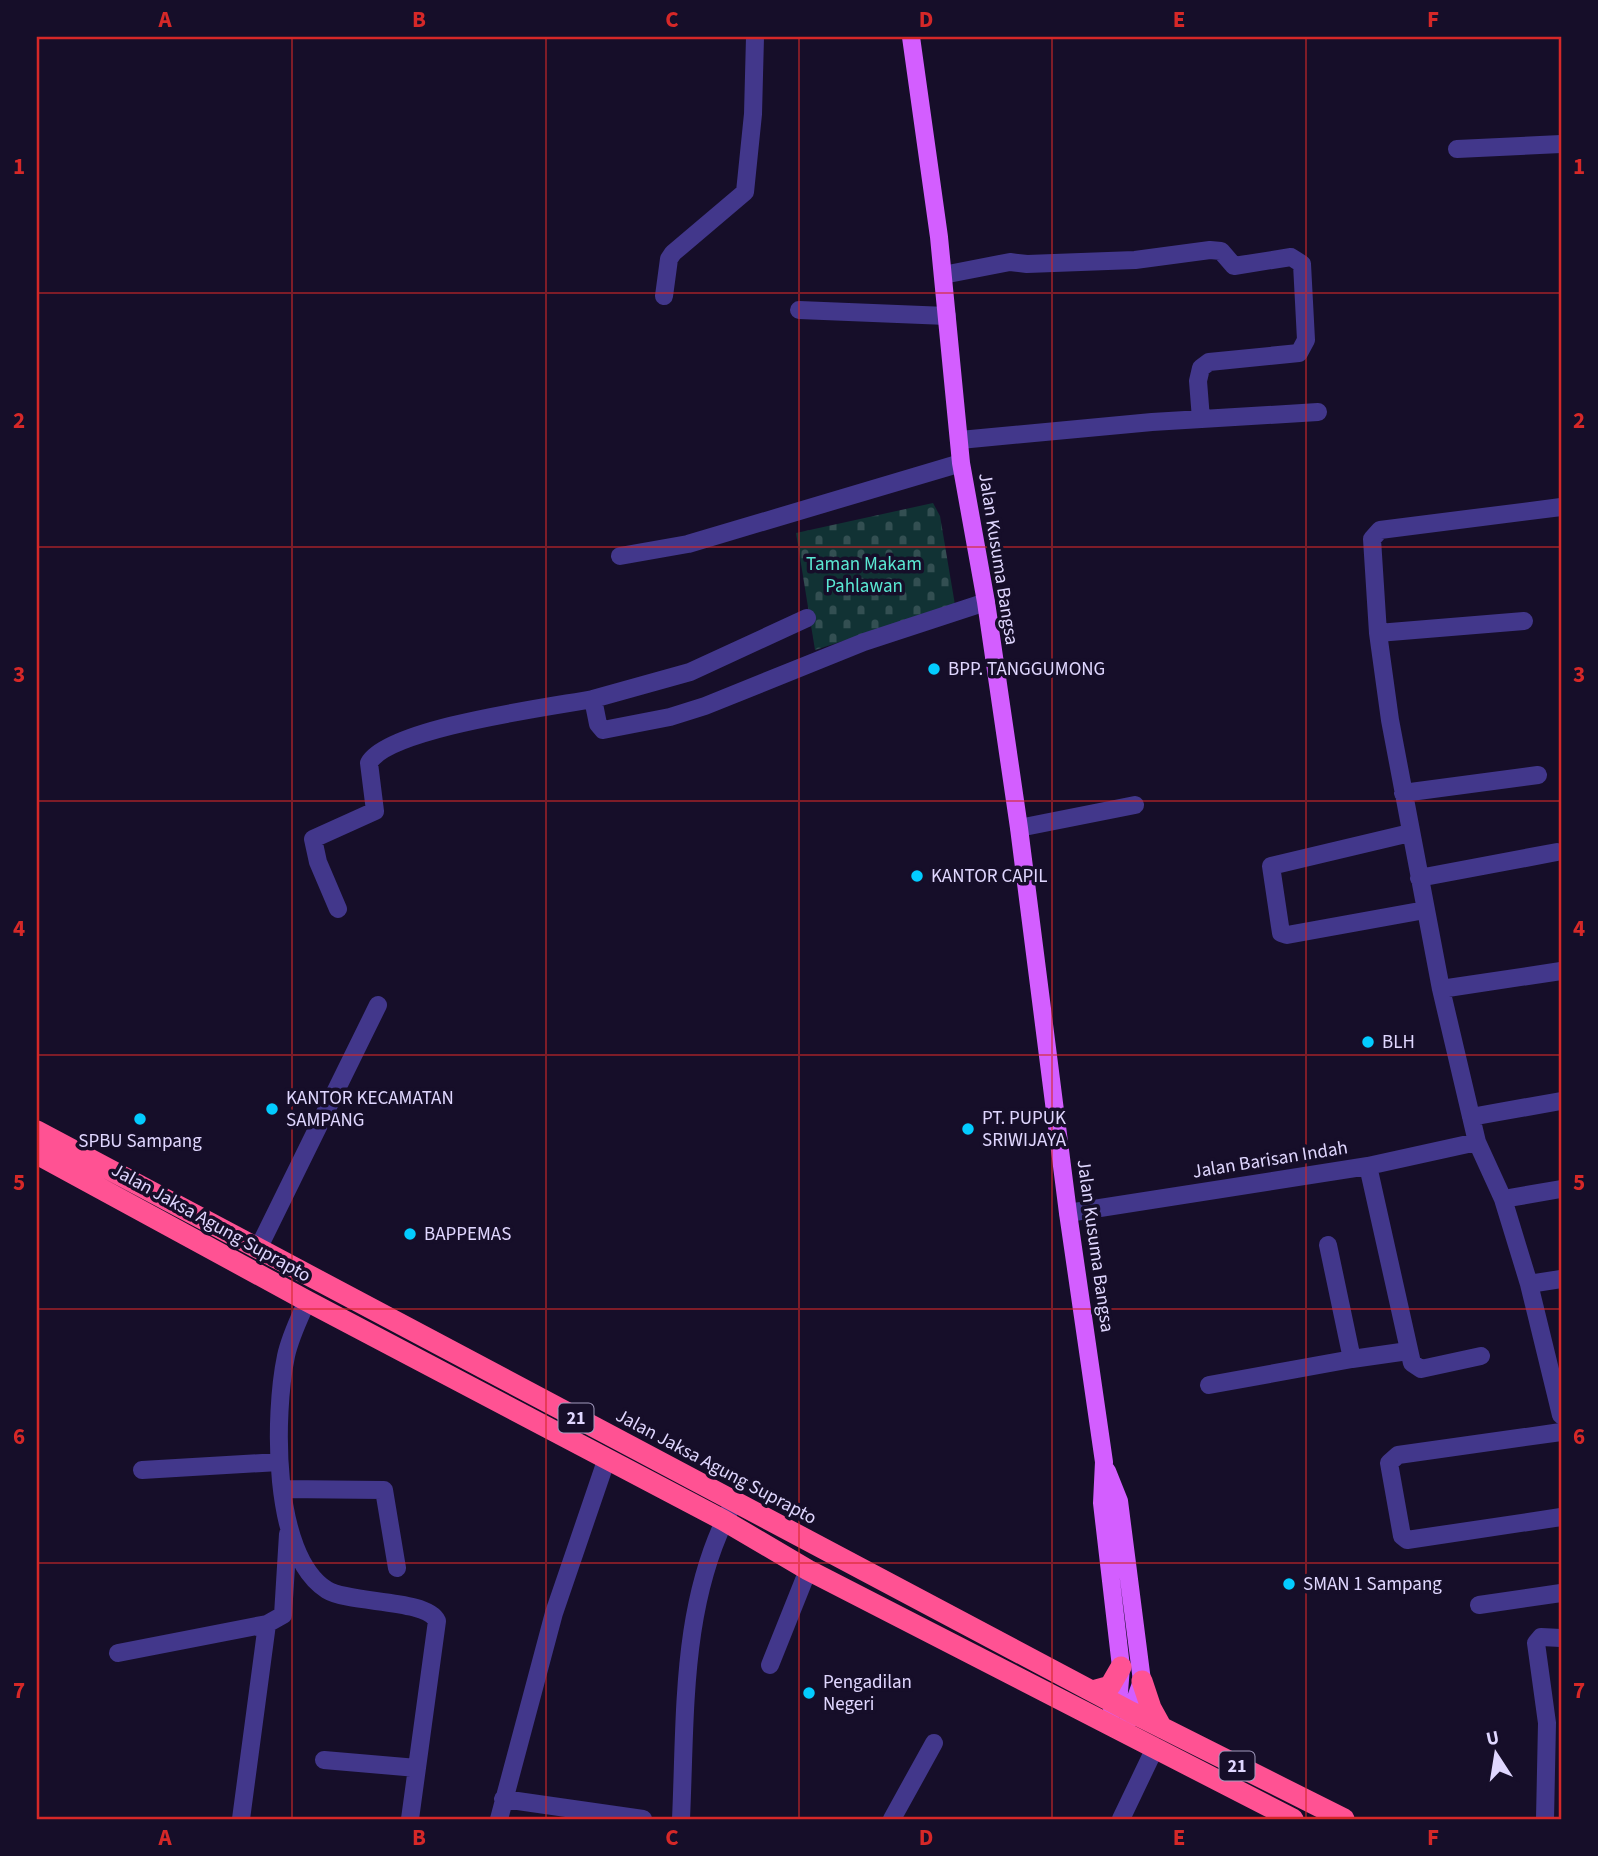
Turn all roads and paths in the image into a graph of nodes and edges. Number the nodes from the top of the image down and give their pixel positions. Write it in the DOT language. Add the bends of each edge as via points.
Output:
graph roads {
  1 [pos="755,37"];
  2 [pos="911,37"];
  3 [pos="1561,144"];
  4 [pos="1457,149"];
  5 [pos="943,275"];
  6 [pos="664,296"];
  7 [pos="799,310"];
  8 [pos="947,316"];
  9 [pos="1318,412"];
  10 [pos="1201,419"];
  11 [pos="960,440"];
  12 [pos="961,463"];
  13 [pos="1561,507"];
  14 [pos="620,555"];
  15 [pos="986,602"];
  16 [pos="807,618"];
  17 [pos="1524,621"];
  18 [pos="1378,633"];
  19 [pos="593,699"];
  20 [pos="1538,775"];
  21 [pos="1403,793"];
  22 [pos="1135,805"];
  23 [pos="1019,828"];
  24 [pos="1410,833"];
  25 [pos="1557,852"];
  26 [pos="1419,878"];
  27 [pos="338,909"];
  28 [pos="1425,909"];
  29 [pos="1561,971"];
  30 [pos="1441,989"];
  31 [pos="378,1005"];
  32 [pos="1561,1101"];
  33 [pos="1471,1117"];
  34 [pos="37,1131"];
  35 [pos="1477,1142"];
  36 [pos="37,1154"];
  37 [pos="1368,1166"];
  38 [pos="1561,1189"];
  39 [pos="1503,1199"];
  40 [pos="1068,1213"];
  41 [pos="1328,1245"];
  42 [pos="258,1247"];
  43 [pos="1561,1279"];
  44 [pos="1529,1284"];
  45 [pos="307,1301"];
  46 [pos="1408,1351"];
  47 [pos="1481,1356"];
  48 [pos="1352,1359"];
  49 [pos="1556,1367"];
  50 [pos="1209,1385"];
  51 [pos="1561,1415"];
  52 [pos="1561,1432"];
  53 [pos="607,1458"];
  54 [pos="279,1462"];
  55 [pos="1104,1462"];
  56 [pos="142,1470"];
  57 [pos="282,1489"];
  58 [pos="729,1511"];
  59 [pos="1561,1517"];
  60 [pos="288,1534"];
  61 [pos="397,1568"];
  62 [pos="808,1570"];
  63 [pos="1561,1593"];
  64 [pos="1479,1605"];
  65 [pos="267,1624"];
  66 [pos="1561,1638"];
  67 [pos="118,1653"];
  68 [pos="771,1665"];
  69 [pos="1121,1667"];
  70 [pos="1142,1681"];
  71 [pos="1092,1691"];
  72 [pos="1123,1708"];
  73 [pos="1115,1728"];
  74 [pos="1162,1728"];
  75 [pos="934,1743"];
  76 [pos="1154,1750"];
  77 [pos="324,1760"];
  78 [pos="417,1768"];
  79 [pos="503,1798"];
  80 [pos="591,1816"];
  81 [pos="241,1819"];
  82 [pos="410,1819"];
  83 [pos="499,1819"];
  84 [pos="643,1819"];
  85 [pos="681,1819"];
  86 [pos="892,1819"];
  87 [pos="1121,1819"];
  88 [pos="1293,1819"];
  89 [pos="1344,1819"];
  90 [pos="1545,1819"];
  1 -- 6 [label="street" via="745,192 671,255"];
  2 -- 5 [label="main road, Jalan Kusuma Bangsa"];
  3 -- 4 [label="street"];
  5 -- 8 [label="main road, Jalan Kusuma Bangsa"];
  5 -- 10 [label="street" via="1010,262 1135,260 1210,250 1221,251 1234,266 1299,259 1303,264 1303,348 1299,353 1209,362 1201,368 1198,380"];
  7 -- 8 [label="street"];
  8 -- 11 [label="main road, Jalan Kusuma Bangsa"];
  9 -- 10 [label="street"];
  10 -- 11 [label="street"];
  11 -- 12 [label="main road, Jalan Kusuma Bangsa"];
  12 -- 14 [label="street" via="688,544"];
  12 -- 15 [label="main road, Jalan Kusuma Bangsa"];
  13 -- 18 [label="street" via="1376,532 1372,539"];
  15 -- 19 [label="street" via="864,642 670,717 603,730"];
  15 -- 23 [label="main road, Jalan Kusuma Bangsa"];
  16 -- 19 [label="street" via="690,672"];
  17 -- 18 [label="street"];
  18 -- 21 [label="street"];
  19 -- 27 [label="street" via="456,725 404,739 374,754 369,763 375,810 313,839"];
  20 -- 21 [label="street"];
  21 -- 24 [label="street"];
  22 -- 23 [label="street"];
  23 -- 40 [label="main road, Jalan Kusuma Bangsa"];
  24 -- 26 [label="street"];
  24 -- 28 [label="street" via="1271,866 1281,933"];
  25 -- 26 [label="street"];
  26 -- 28 [label="street"];
  28 -- 30 [label="street"];
  29 -- 30 [label="street"];
  30 -- 33 [label="street"];
  31 -- 42 [label="street"];
  32 -- 33 [label="street"];
  33 -- 35 [label="street"];
  34 -- 42 [label="highway, Jalan Jaksa Agung Suprapto / 21"];
  35 -- 37 [label="street, Jalan Barisan Indah"];
  35 -- 39 [label="street"];
  36 -- 45 [label="highway, Jalan Jaksa Agung Suprapto / 21"];
  37 -- 40 [label="street, Jalan Barisan Indah"];
  37 -- 46 [label="street"];
  38 -- 39 [label="street"];
  39 -- 44 [label="street"];
  40 -- 55 [label="main road, Jalan Kusuma Bangsa"];
  41 -- 48 [label="street"];
  42 -- 58 [label="highway, Jalan Jaksa Agung Suprapto / 21"];
  43 -- 44 [label="street"];
  44 -- 49 [label="street"];
  45 -- 53 [label="highway, Jalan Jaksa Agung Suprapto / 21"];
  45 -- 54 [label="street" via="285,1362"];
  46 -- 47 [label="street" via="1414,1366 1421,1369"];
  46 -- 48 [label="street"];
  48 -- 50 [label="street"];
  49 -- 51 [label="street"];
  52 -- 59 [label="street" via="1398,1455 1389,1463 1402,1536 1407,1540"];
  53 -- 58 [label="highway, Jalan Jaksa Agung Suprapto / 21"];
  53 -- 79 [label="street" via="554,1613"];
  54 -- 56 [label="street"];
  54 -- 57 [label="street"];
  55 -- 69 [label="main road, Jalan Kusuma Bangsa" via="1102,1503"];
  55 -- 70 [label="main road, Jalan Kusuma Bangsa" via="1119,1501"];
  57 -- 60 [label="street"];
  57 -- 61 [label="street" via="384,1490"];
  58 -- 62 [label="highway, Jalan Jaksa Agung Suprapto / 21"];
  58 -- 71 [label="highway, Jalan Jaksa Agung Suprapto / 21"];
  58 -- 85 [label="street" via="700,1580 693,1614"];
  60 -- 65 [label="street" via="282,1615"];
  60 -- 78 [label="street" via="319,1583 331,1592 427,1611 436,1617"];
  62 -- 68 [label="street"];
  62 -- 73 [label="highway, Jalan Jaksa Agung Suprapto / 21"];
  63 -- 64 [label="street"];
  65 -- 67 [label="street"];
  65 -- 81 [label="street"];
  66 -- 90 [label="street" via="1541,1637 1536,1643 1547,1723"];
  69 -- 71 [label="highway" via="1110,1686"];
  69 -- 72 [label="main road, Jalan Kusuma Bangsa"];
  70 -- 72 [label="main road, Jalan Kusuma Bangsa"];
  70 -- 74 [label="highway"];
  71 -- 72 [label="highway, Jalan Jaksa Agung Suprapto / 21"];
  72 -- 73 [label="main road"];
  72 -- 74 [label="highway, 21"];
  73 -- 76 [label="highway, 21"];
  74 -- 89 [label="highway, 21"];
  75 -- 86 [label="street"];
  76 -- 87 [label="street"];
  76 -- 88 [label="highway, 21"];
  77 -- 78 [label="street"];
  78 -- 82 [label="street"];
  79 -- 80 [label="street"];
  79 -- 83 [label="street"];
  80 -- 84 [label="street" via="605,1812"];
}
